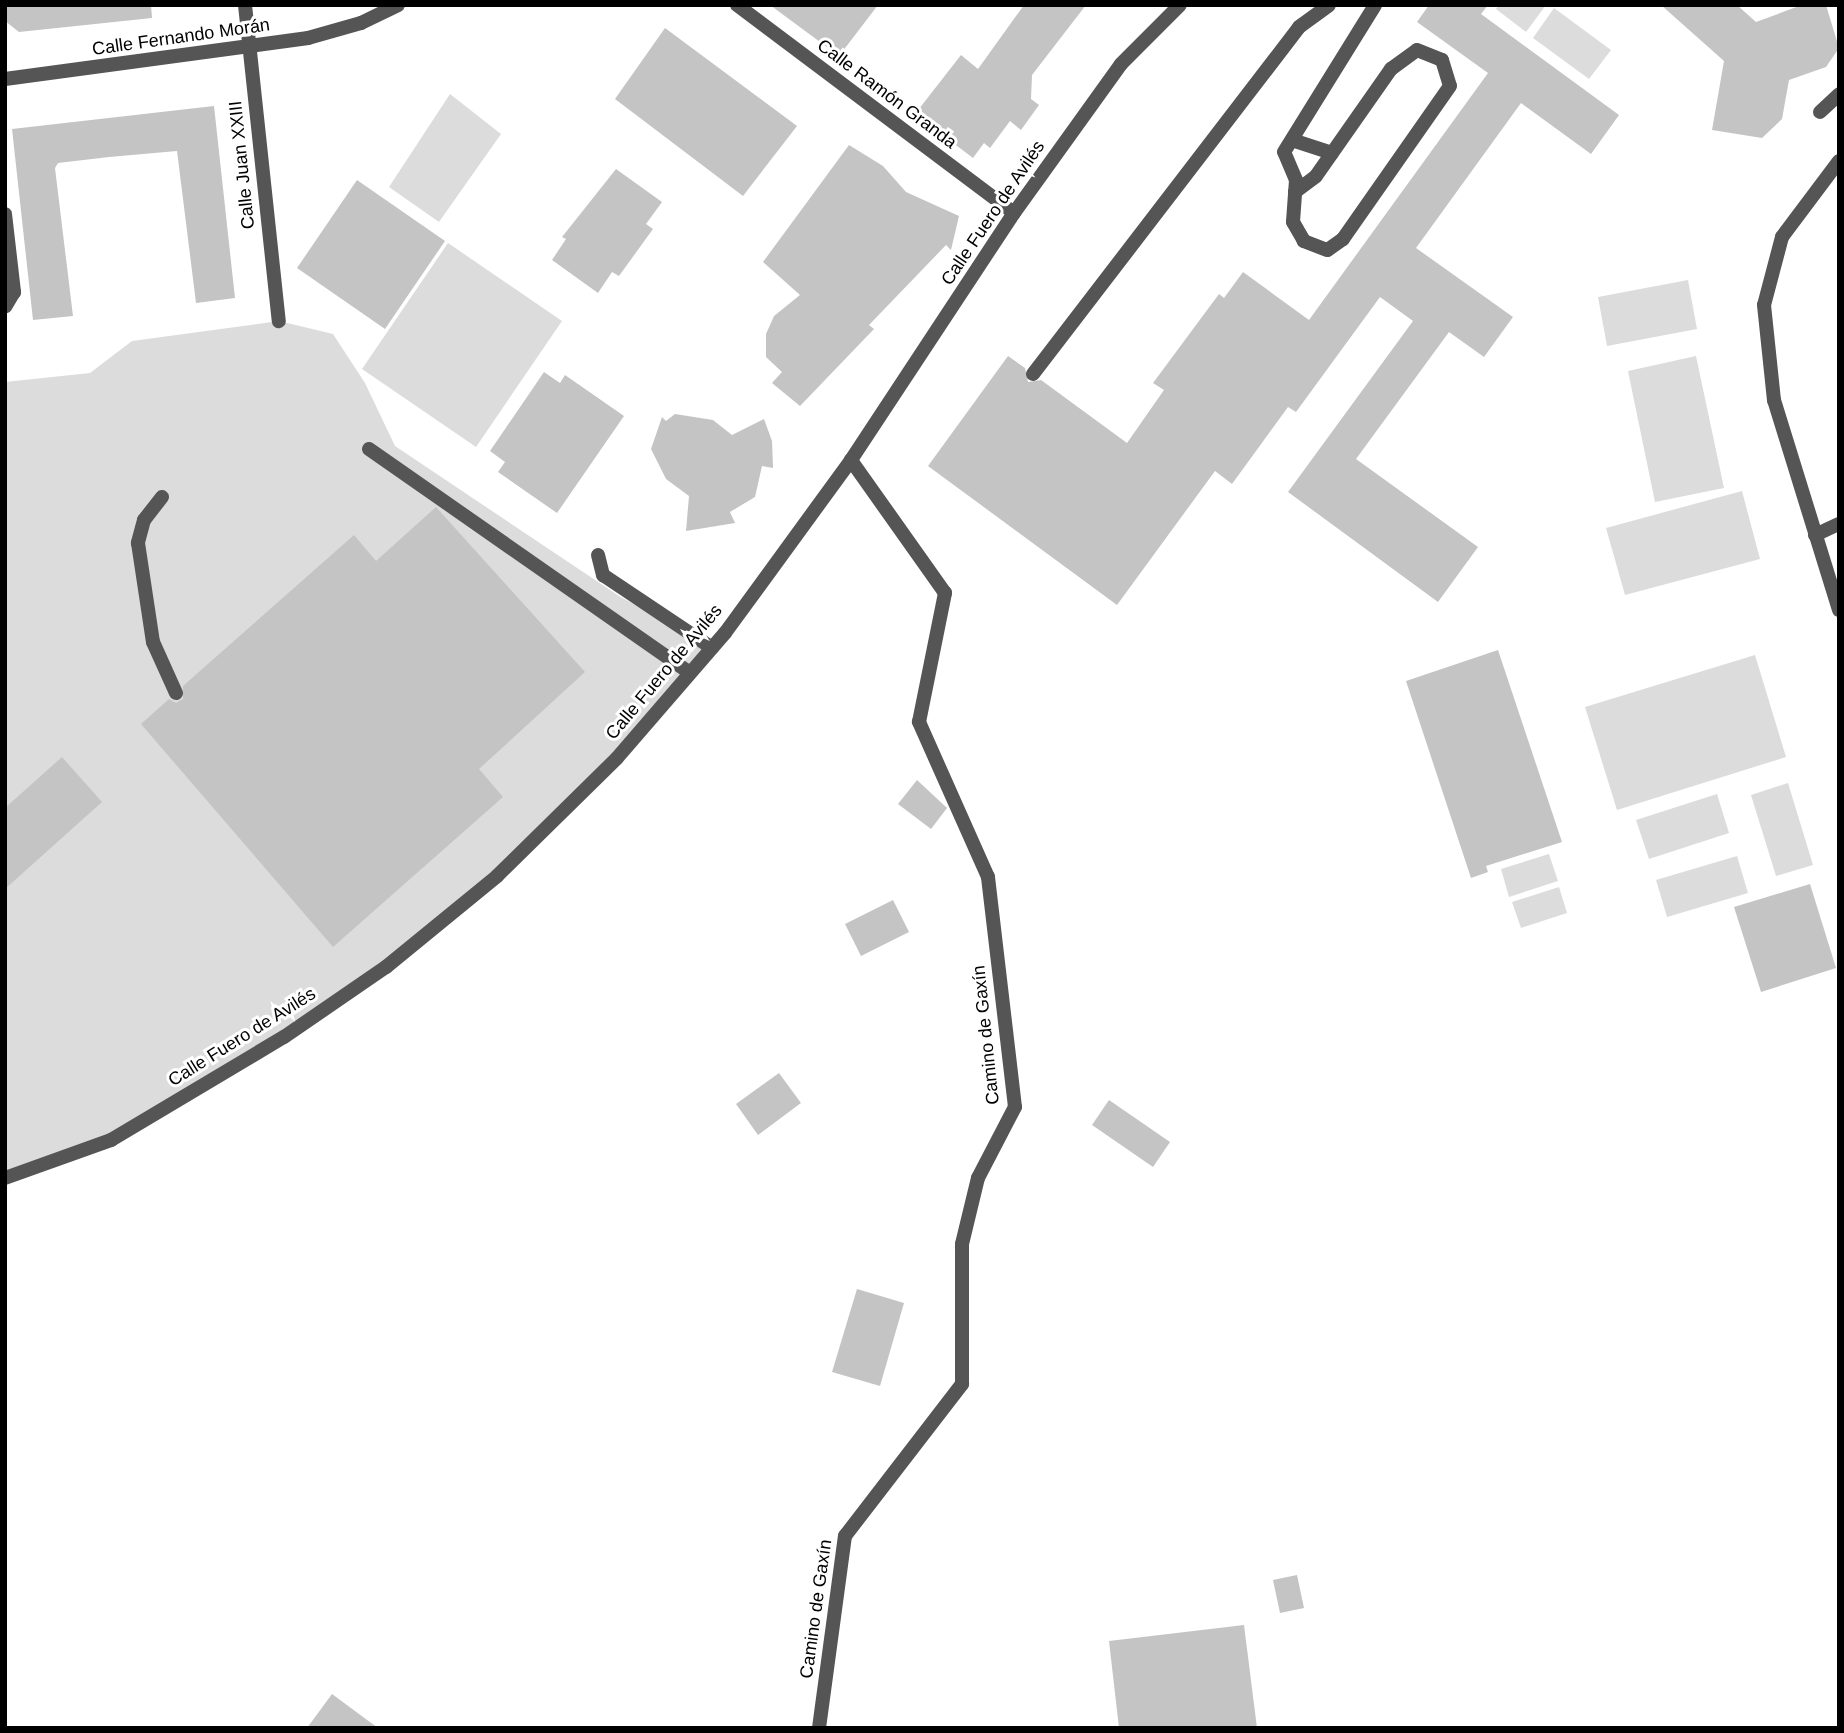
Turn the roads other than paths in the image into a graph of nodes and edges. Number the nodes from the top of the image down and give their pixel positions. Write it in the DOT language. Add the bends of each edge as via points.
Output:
graph roads {
  1 [pos="245,5"];
  2 [pos="398,5"];
  3 [pos="737,5"];
  4 [pos="1180,5"];
  5 [pos="1329,5"];
  6 [pos="1376,5"];
  7 [pos="249,48"];
  8 [pos="5,79"];
  9 [pos="1839,94"];
  10 [pos="1820,112"];
  11 [pos="1292,140"];
  12 [pos="1332,153"];
  13 [pos="1839,160"];
  14 [pos="1295,192"];
  15 [pos="1014,213"];
  16 [pos="5,214"];
  17 [pos="5,307"];
  18 [pos="279,321"];
  19 [pos="1033,374"];
  20 [pos="369,449"];
  21 [pos="851,460"];
  22 [pos="162,497"];
  23 [pos="1839,524"];
  24 [pos="1815,535"];
  25 [pos="598,555"];
  26 [pos="1839,610"];
  27 [pos="712,648"];
  28 [pos="690,673"];
  29 [pos="176,693"];
  30 [pos="5,1178"];
  31 [pos="819,1728"];
  1 -- 7 [label="street, Calle Juan XXIII"];
  2 -- 7 [label="street, Calle Fernando Morán" via="361,23"];
  3 -- 15 [label="street, Calle Ramón Granda"];
  4 -- 15 [label="street, Calle Fuero de Avilés" via="1121,64"];
  5 -- 19 [label="street" via="1298,27"];
  6 -- 11 [label="street"];
  7 -- 8 [label="street, Calle Fernando Morán"];
  7 -- 18 [label="street, Calle Juan XXIII"];
  9 -- 10 [label="street"];
  11 -- 12 [label="street"];
  11 -- 14 [label="street" via="1284,152 1296,180"];
  12 -- 14 [label="street" via="1316,176"];
  12 -- 14 [label="street" via="1391,69 1417,50 1442,60 1450,86 1343,239 1327,250 1304,242 1293,222"];
  13 -- 24 [label="street" via="1782,237 1764,305 1774,400"];
  15 -- 21 [label="street, Calle Fuero de Avilés"];
  16 -- 17 [label="street" via="14,292"];
  20 -- 28 [label="street"];
  21 -- 27 [label="street, Calle Fuero de Avilés"];
  21 -- 31 [label="street, Camino de Gaxín" via="944,593 919,722 988,877 1015,1107 978,1178 961,1244 962,1384 845,1535"];
  22 -- 29 [label="street" via="144,520 138,543 153,642"];
  23 -- 24 [label="street"];
  24 -- 26 [label="street"];
  25 -- 27 [label="street" via="604,575"];
  27 -- 28 [label="street, Calle Fuero de Avilés"];
  28 -- 30 [label="street, Calle Fuero de Avilés" via="617,758 497,876 386,967 284,1037 111,1140"];
}
